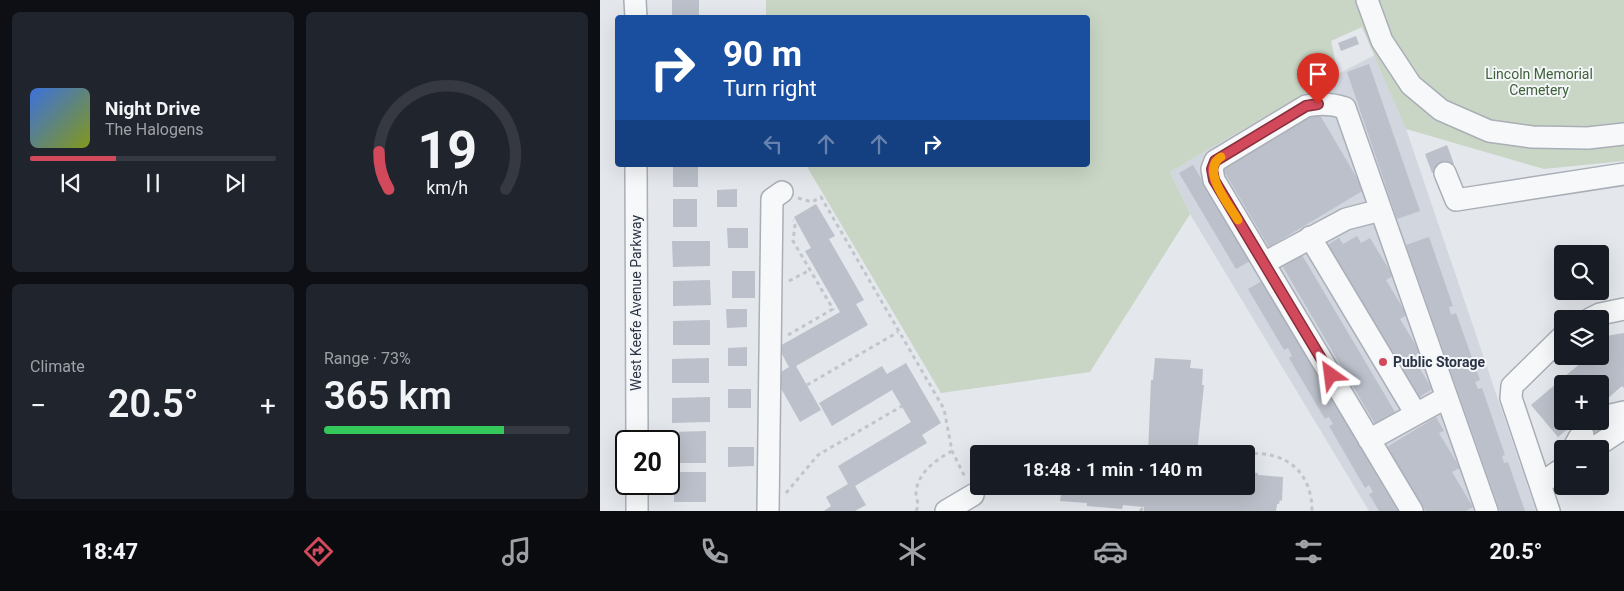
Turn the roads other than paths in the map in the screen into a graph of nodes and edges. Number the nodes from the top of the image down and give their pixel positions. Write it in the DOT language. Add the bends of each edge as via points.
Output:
graph roads {
  1 [pos="636,0"];
  2 [pos="1367,0"];
  3 [pos="636,15"];
  4 [pos="1624,134"];
  5 [pos="636,167"];
  6 [pos="1445,173"];
  7 [pos="1624,174"];
  8 [pos="782,192"];
  9 [pos="1381,210"];
  10 [pos="1310,237"];
  11 [pos="1264,263"];
  12 [pos="1624,309"];
  13 [pos="1609,312"];
  14 [pos="1554,345"];
  15 [pos="1447,397"];
  16 [pos="1624,412"];
  17 [pos="1416,414"];
  18 [pos="1609,416"];
  19 [pos="1624,428"];
  20 [pos="636,430"];
  21 [pos="1369,440"];
  22 [pos="1593,440"];
  23 [pos="1554,474"];
  24 [pos="1540,484"];
  25 [pos="637,495"];
  26 [pos="973,495"];
  27 [pos="637,511"];
  28 [pos="768,511"];
  29 [pos="946,511"];
  30 [pos="1412,511"];
  31 [pos="1487,511"];
  32 [pos="1549,511"];
  1 -- 3 [label="street"];
  2 -- 4 [label="street" via="1382,41 1411,86 1441,110 1489,131 1532,137 1588,138"];
  5 -- 20 [label="street, West Keefe Avenue Parkway"];
  6 -- 7 [label="street" via="1456,200"];
  8 -- 28 [label="street" via="772,199"];
  9 -- 10 [label="street" via="1346,219"];
  9 -- 11 [label="street" via="1345,108 1332,104 1306,106 1215,161 1212,169 1214,180"];
  9 -- 15 [label="street"];
  10 -- 11 [label="street"];
  10 -- 17 [label="street"];
  11 -- 21 [label="street"];
  12 -- 13 [label="street"];
  14 -- 24 [label="street" via="1512,386 1511,398"];
  15 -- 17 [label="street"];
  15 -- 31 [label="street"];
  16 -- 18 [label="street"];
  17 -- 21 [label="street"];
  19 -- 22 [label="street"];
  21 -- 30 [label="street"];
  23 -- 24 [label="street"];
  24 -- 32 [label="street"];
  25 -- 27 [label="street"];
  26 -- 29 [label="street"];
}
